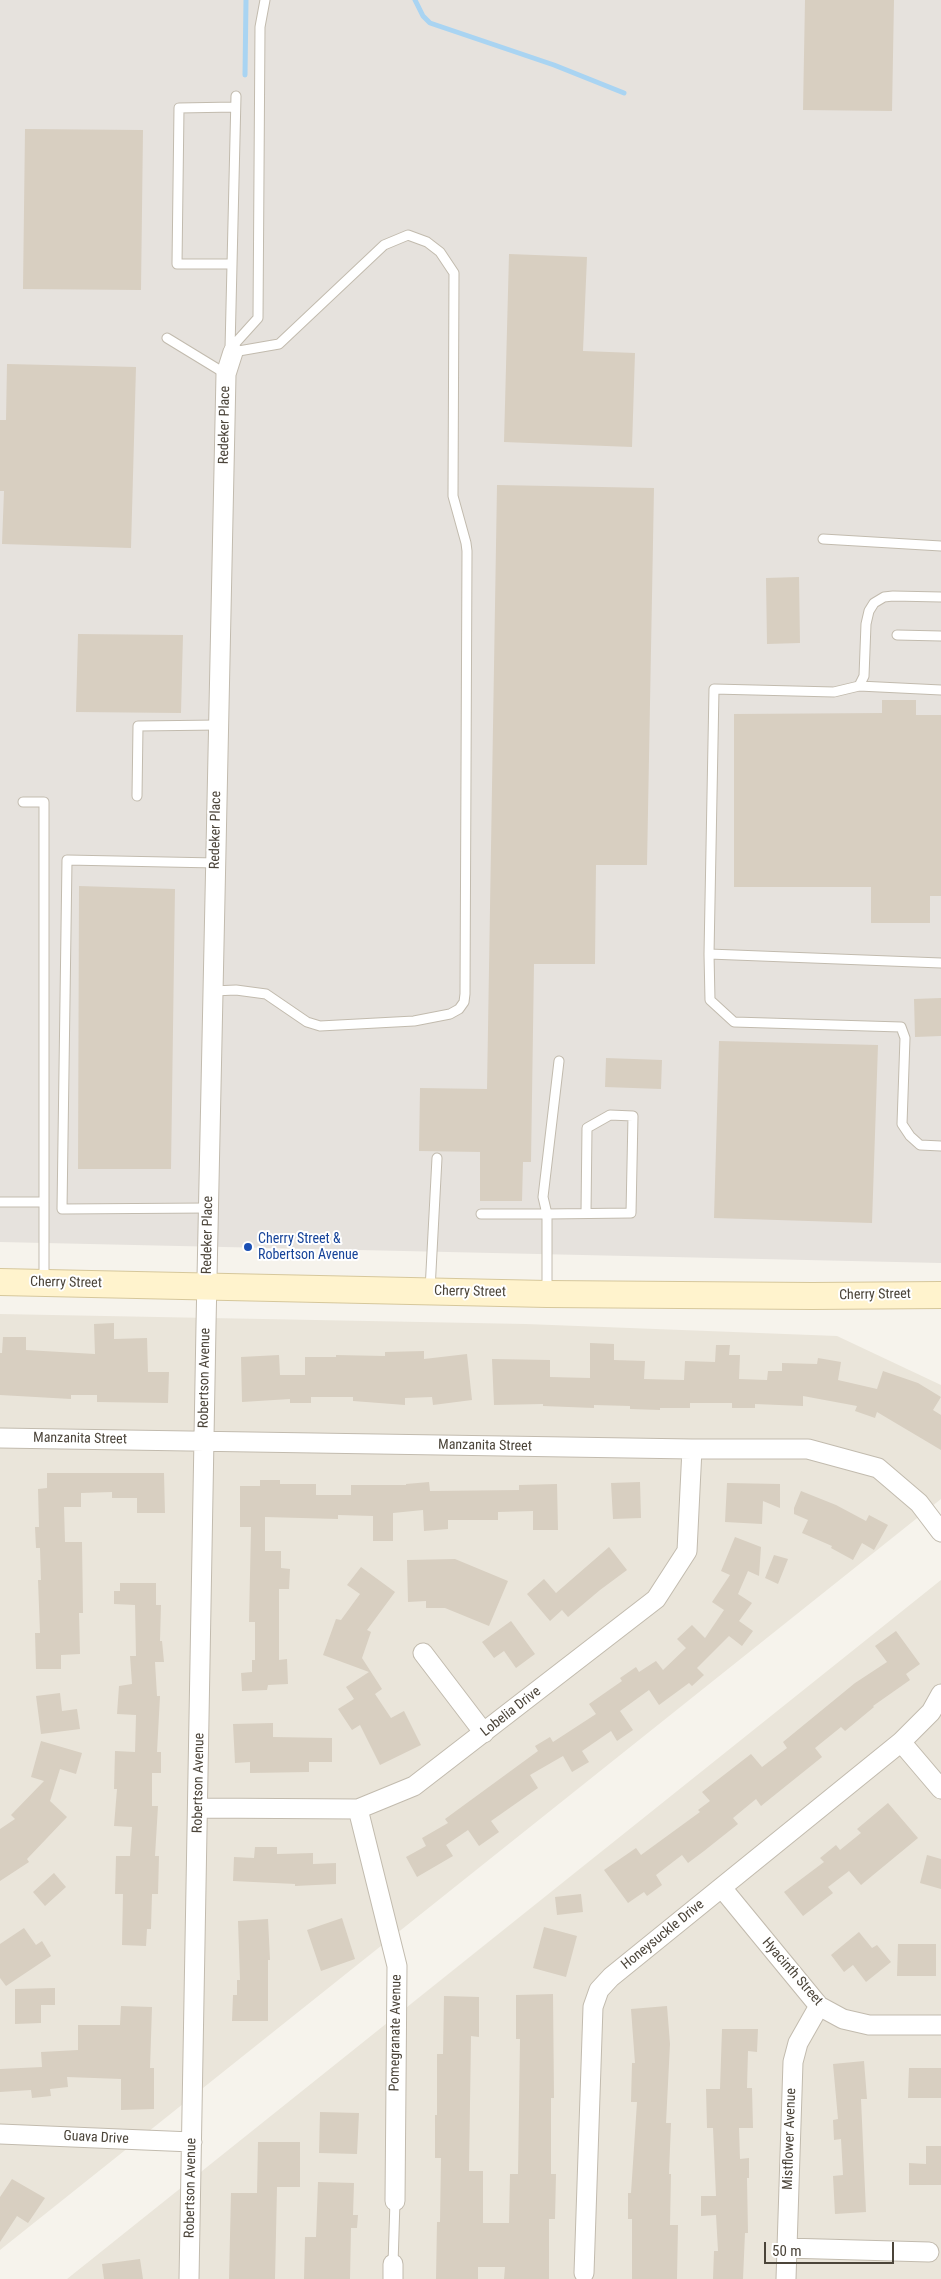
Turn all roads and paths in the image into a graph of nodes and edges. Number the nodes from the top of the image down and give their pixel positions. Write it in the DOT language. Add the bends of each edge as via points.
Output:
graph roads {
  1 [pos="265,0"];
  2 [pos="236,96"];
  3 [pos="236,107"];
  4 [pos="232,264"];
  5 [pos="167,338"];
  6 [pos="231,350"];
  7 [pos="226,374"];
  8 [pos="823,539"];
  9 [pos="941,546"];
  10 [pos="941,597"];
  11 [pos="897,635"];
  12 [pos="941,636"];
  13 [pos="859,686"];
  14 [pos="941,690"];
  15 [pos="219,726"];
  16 [pos="137,796"];
  17 [pos="23,802"];
  18 [pos="216,863"];
  19 [pos="709,954"];
  20 [pos="941,963"];
  21 [pos="213,991"];
  22 [pos="558,1060"];
  23 [pos="941,1146"];
  24 [pos="437,1158"];
  25 [pos="0,1202"];
  26 [pos="44,1202"];
  27 [pos="208,1208"];
  28 [pos="586,1213"];
  29 [pos="481,1214"];
  30 [pos="547,1214"];
  31 [pos="0,1282"];
  32 [pos="44,1283"];
  33 [pos="207,1287"];
  34 [pos="430,1291"];
  35 [pos="547,1294"];
  36 [pos="941,1295"];
  37 [pos="0,1438"];
  38 [pos="204,1442"];
  39 [pos="692,1449"];
  40 [pos="941,1532"];
  41 [pos="423,1653"];
  42 [pos="941,1694"];
  43 [pos="484,1733"];
  44 [pos="901,1742"];
  45 [pos="941,1789"];
  46 [pos="199,1808"];
  47 [pos="358,1809"];
  48 [pos="722,1888"];
  49 [pos="819,2006"];
  50 [pos="941,2025"];
  51 [pos="0,2134"];
  52 [pos="192,2142"];
  53 [pos="395,2201"];
  54 [pos="786,2248"];
  55 [pos="929,2252"];
  56 [pos="393,2271"];
  57 [pos="584,2276"];
  58 [pos="190,2279"];
  59 [pos="786,2279"];
  1 -- 6 [label="lane" via="260,27 258,318"];
  2 -- 3 [label="lane"];
  3 -- 4 [label="lane"];
  3 -- 4 [label="lane" via="178,108 177,264"];
  4 -- 6 [label="lane"];
  5 -- 7 [label="lane"];
  6 -- 7 [label="street"];
  6 -- 21 [label="lane" via="279,344 384,245 408,235 427,242 440,252 454,273 453,496 467,551 465,994 464,1002 450,1014 414,1021 320,1026 307,1022 266,994"];
  7 -- 15 [label="street, Redeker Place"];
  8 -- 9 [label="lane"];
  10 -- 13 [label="lane" via="893,596 884,597 874,604 866,624 864,676"];
  11 -- 12 [label="lane"];
  13 -- 14 [label="lane"];
  13 -- 19 [label="lane" via="834,692 714,689"];
  15 -- 16 [label="lane" via="138,726"];
  15 -- 18 [label="street, Redeker Place"];
  17 -- 26 [label="lane" via="44,802"];
  18 -- 21 [label="street, Redeker Place"];
  18 -- 27 [label="lane" via="67,860 62,1208"];
  19 -- 20 [label="lane"];
  19 -- 23 [label="lane" via="710,1000 734,1022 901,1027 905,1038 902,1124 920,1145"];
  21 -- 27 [label="street, Redeker Place"];
  22 -- 30 [label="lane" via="543,1197"];
  24 -- 34 [label="lane"];
  25 -- 26 [label="lane"];
  26 -- 32 [label="lane"];
  27 -- 33 [label="street, Redeker Place"];
  28 -- 28 [label="lane" via="631,1213 633,1116 610,1115 587,1128"];
  28 -- 30 [label="lane"];
  29 -- 30 [label="lane"];
  30 -- 35 [label="lane"];
  31 -- 32 [label="street, Cherry Street"];
  32 -- 33 [label="street, Cherry Street"];
  33 -- 34 [label="street, Cherry Street"];
  33 -- 38 [label="street, Robertson Avenue"];
  34 -- 35 [label="street, Cherry Street"];
  35 -- 36 [label="street, Cherry Street"];
  37 -- 38 [label="street, Manzanita Street"];
  38 -- 39 [label="street, Manzanita Street"];
  38 -- 46 [label="street, Robertson Avenue"];
  39 -- 40 [label="street, Manzanita Street" via="808,1448 878,1468 919,1503"];
  39 -- 43 [label="street, Lobelia Drive" via="687,1551 656,1599"];
  41 -- 43 [label="street"];
  42 -- 44 [label="street, Honeysuckle Drive" via="931,1712"];
  43 -- 47 [label="street, Lobelia Drive" via="414,1786"];
  44 -- 45 [label="street"];
  44 -- 48 [label="street, Honeysuckle Drive"];
  46 -- 47 [label="street, Lobelia Drive"];
  46 -- 52 [label="street, Robertson Avenue"];
  47 -- 53 [label="street, Pomegranate Avenue" via="397,1966"];
  48 -- 49 [label="street, Hyacinth Street"];
  48 -- 57 [label="street, Honeysuckle Drive" via="599,1990 593,2007"];
  49 -- 50 [label="street, Hyacinth Street" via="843,2019 869,2025"];
  49 -- 54 [label="street, Mistflower Avenue" via="798,2043 793,2062"];
  51 -- 52 [label="street, Guava Drive"];
  52 -- 58 [label="street, Robertson Avenue"];
  53 -- 56 [label="lane"];
  54 -- 55 [label="street"];
  54 -- 59 [label="street, Mistflower Avenue"];
}
